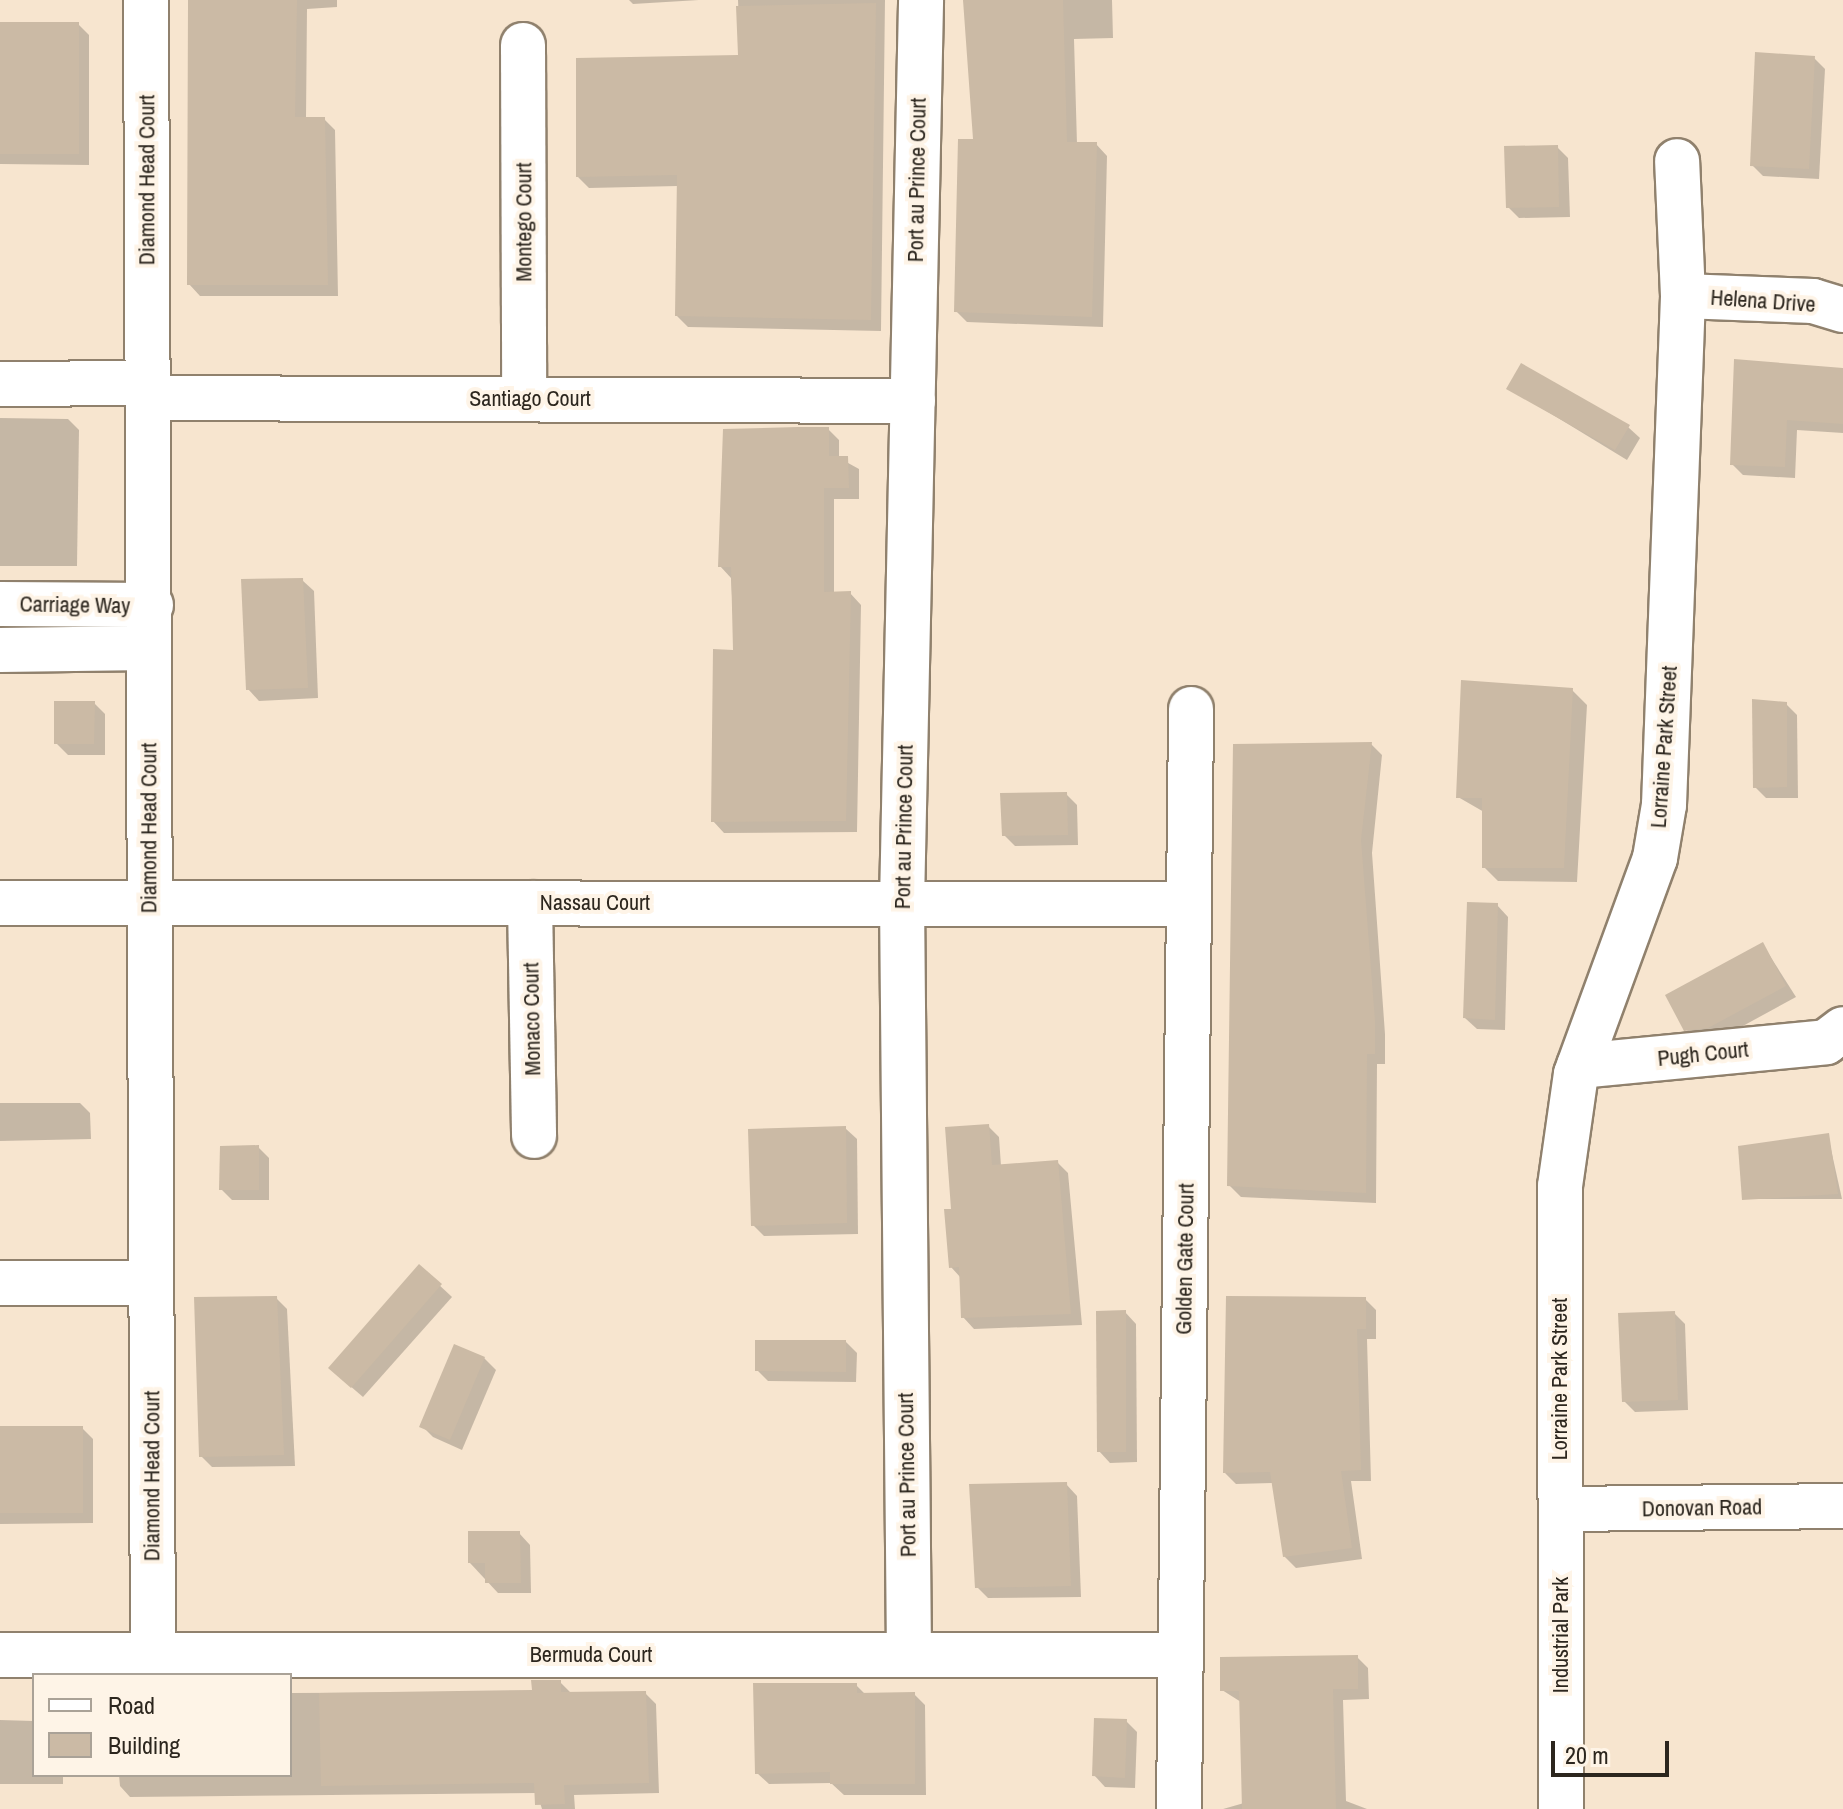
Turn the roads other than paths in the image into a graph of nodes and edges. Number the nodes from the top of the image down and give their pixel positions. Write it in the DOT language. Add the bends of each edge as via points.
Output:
graph roads {
  1 [pos="146,0"];
  2 [pos="921,0"];
  3 [pos="523,45"];
  4 [pos="1677,161"];
  5 [pos="1683,296"];
  6 [pos="1843,310"];
  7 [pos="0,384"];
  8 [pos="148,391"];
  9 [pos="524,399"];
  10 [pos="913,401"];
  11 [pos="0,604"];
  12 [pos="150,626"];
  13 [pos="0,650"];
  14 [pos="1191,709"];
  15 [pos="0,903"];
  16 [pos="149,903"];
  17 [pos="530,903"];
  18 [pos="902,903"];
  19 [pos="1189,904"];
  20 [pos="1837,1039"];
  21 [pos="1579,1066"];
  22 [pos="534,1136"];
  23 [pos="0,1283"];
  24 [pos="151,1283"];
  25 [pos="1843,1506"];
  26 [pos="1561,1509"];
  27 [pos="0,1655"];
  28 [pos="153,1655"];
  29 [pos="909,1655"];
  30 [pos="1181,1655"];
  31 [pos="1179,1809"];
  32 [pos="1561,1809"];
  1 -- 8 [label="street, Diamond Head Court"];
  2 -- 10 [label="street, Port au Prince Court"];
  3 -- 9 [label="street, Montego Court"];
  4 -- 5 [label="street, Lorraine Park Street"];
  5 -- 6 [label="street, Helena Drive" via="1813,301"];
  5 -- 21 [label="street, Lorraine Park Street" via="1664,805 1655,858"];
  7 -- 8 [label="street, Santiago Court"];
  8 -- 9 [label="street, Santiago Court"];
  8 -- 12 [label="street, Diamond Head Court"];
  9 -- 10 [label="street, Santiago Court"];
  10 -- 18 [label="street, Port au Prince Court"];
  11 -- 12 [label="street, Carriage Way"];
  12 -- 13 [label="street, Carriage Way"];
  12 -- 16 [label="street, Diamond Head Court"];
  14 -- 19 [label="street, Golden Gate Court"];
  15 -- 16 [label="street, Nassau Court"];
  16 -- 17 [label="street, Nassau Court"];
  16 -- 24 [label="street, Diamond Head Court"];
  17 -- 18 [label="street, Nassau Court"];
  17 -- 22 [label="street, Monaco Court"];
  18 -- 19 [label="street, Nassau Court"];
  18 -- 29 [label="street, Port au Prince Court"];
  19 -- 30 [label="street, Golden Gate Court"];
  20 -- 21 [label="street, Pugh Court"];
  21 -- 26 [label="street, Lorraine Park Street" via="1560,1186"];
  23 -- 24 [label="street"];
  24 -- 28 [label="street, Diamond Head Court"];
  25 -- 26 [label="street, Donovan Road"];
  26 -- 32 [label="street, Industrial Park"];
  27 -- 28 [label="street, Bermuda Court"];
  28 -- 29 [label="street, Bermuda Court"];
  29 -- 30 [label="street, Bermuda Court"];
  30 -- 31 [label="street, Golden Gate Court"];
}
